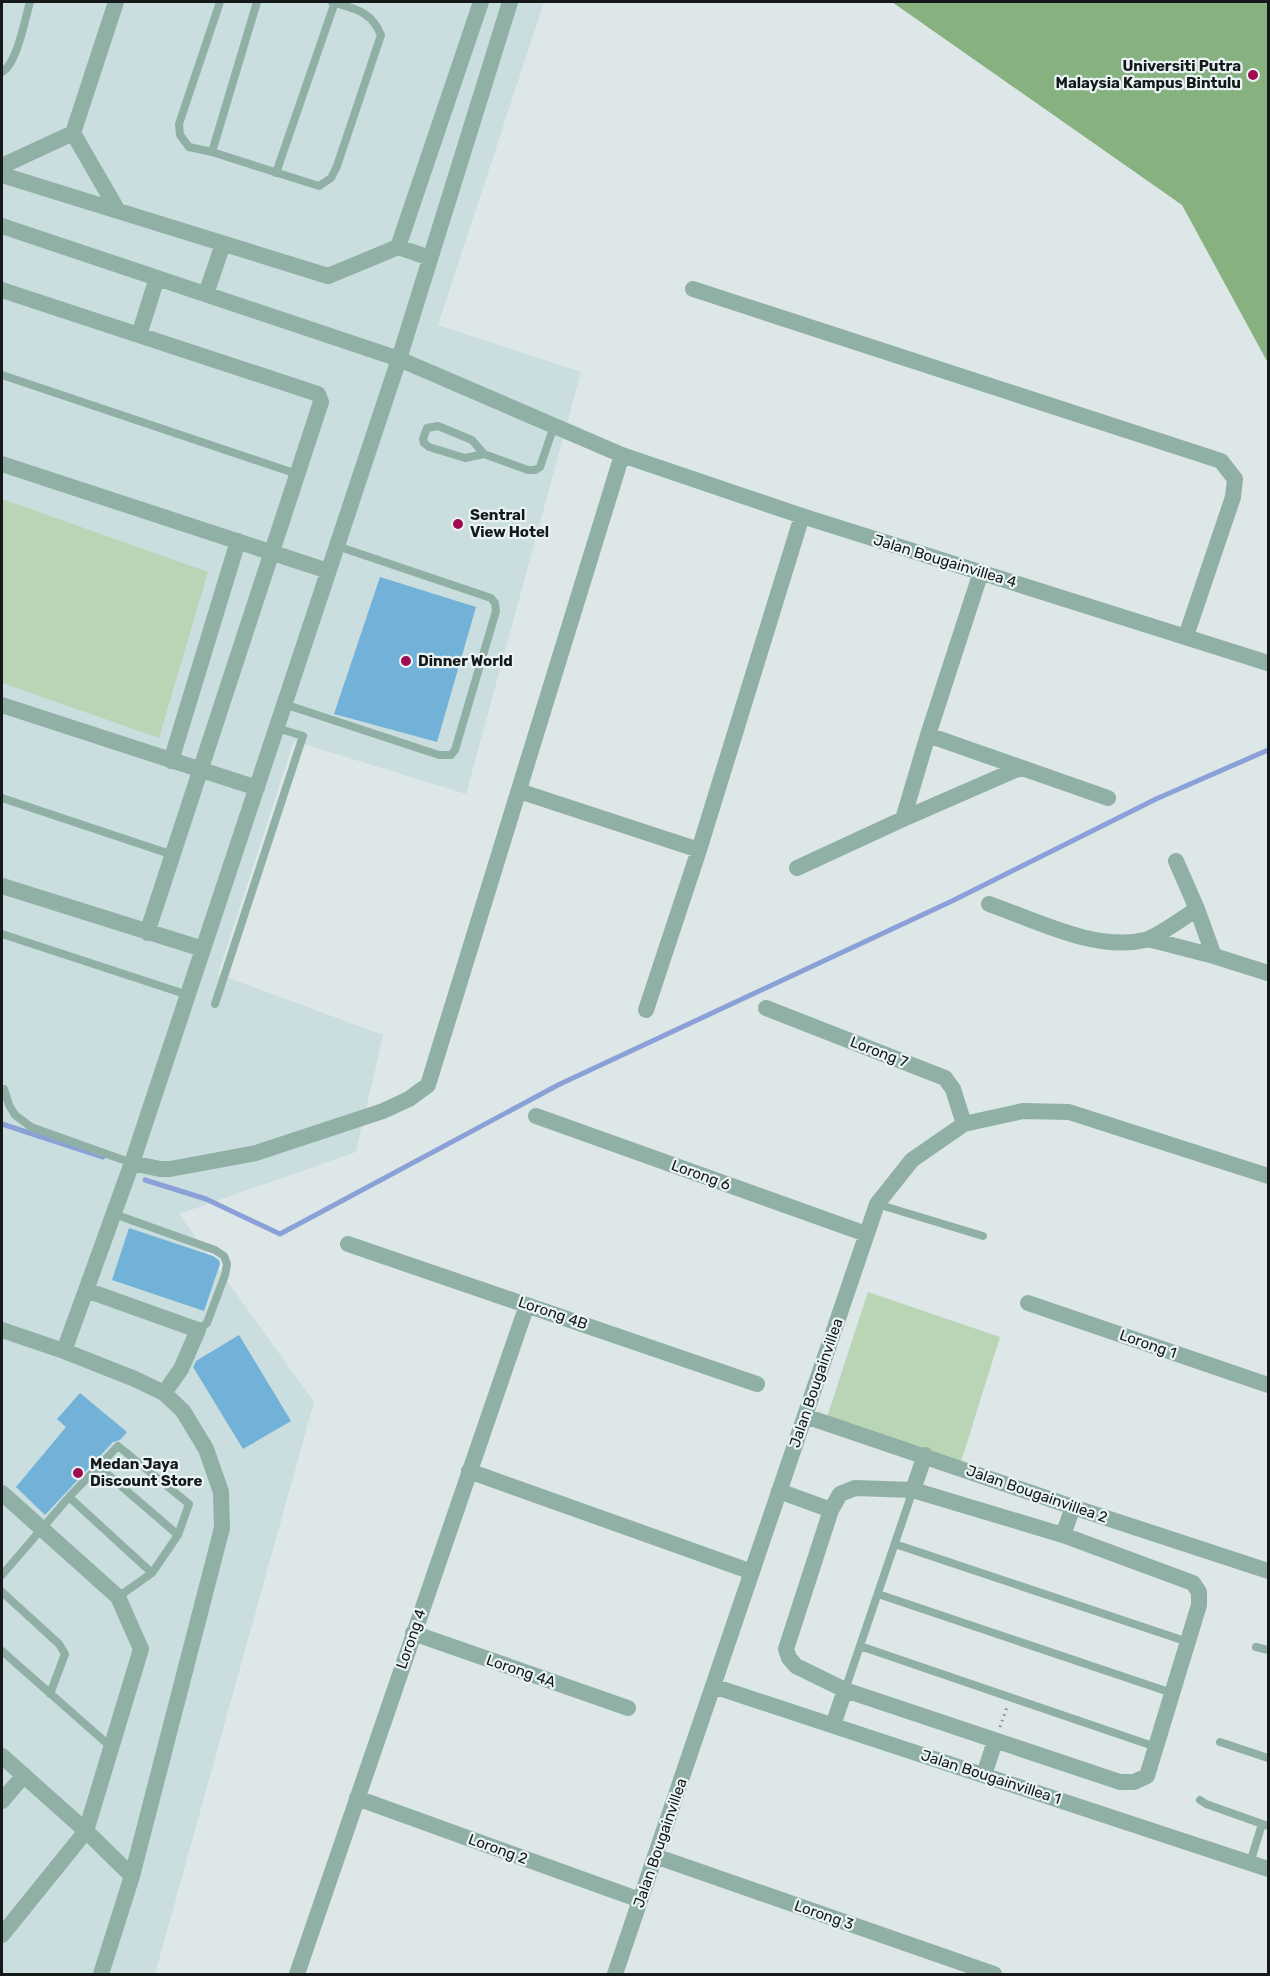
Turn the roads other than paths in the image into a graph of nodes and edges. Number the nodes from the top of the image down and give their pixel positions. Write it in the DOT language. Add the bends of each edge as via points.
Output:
graph roads {
  1 [pos="30,2"];
  2 [pos="116,2"];
  3 [pos="220,2"];
  4 [pos="256,2"];
  5 [pos="333,2"];
  6 [pos="481,2"];
  7 [pos="510,2"];
  8 [pos="2,72"];
  9 [pos="73,133"];
  10 [pos="212,152"];
  11 [pos="2,166"];
  12 [pos="276,173"];
  13 [pos="2,175"];
  14 [pos="118,211"];
  15 [pos="2,226"];
  16 [pos="223,244"];
  17 [pos="398,247"];
  18 [pos="430,258"];
  19 [pos="157,278"];
  20 [pos="693,289"];
  21 [pos="2,290"];
  22 [pos="206,294"];
  23 [pos="139,335"];
  24 [pos="399,359"];
  25 [pos="2,375"];
  26 [pos="554,426"];
  27 [pos="484,454"];
  28 [pos="622,455"];
  29 [pos="2,464"];
  30 [pos="297,474"];
  31 [pos="802,516"];
  32 [pos="238,541"];
  33 [pos="337,546"];
  34 [pos="271,553"];
  35 [pos="328,571"];
  36 [pos="981,572"];
  37 [pos="1186,636"];
  38 [pos="1269,663"];
  39 [pos="284,704"];
  40 [pos="2,705"];
  41 [pos="276,728"];
  42 [pos="928,735"];
  43 [pos="171,761"];
  44 [pos="1020,768"];
  45 [pos="200,770"];
  46 [pos="257,788"];
  47 [pos="519,791"];
  48 [pos="2,798"];
  49 [pos="1108,798"];
  50 [pos="903,819"];
  51 [pos="699,850"];
  52 [pos="172,855"];
  53 [pos="1176,861"];
  54 [pos="797,868"];
  55 [pos="2,886"];
  56 [pos="989,904"];
  57 [pos="1197,909"];
  58 [pos="147,933"];
  59 [pos="2,934"];
  60 [pos="1148,939"];
  61 [pos="203,950"];
  62 [pos="1214,956"];
  63 [pos="1269,973"];
  64 [pos="188,995"];
  65 [pos="215,1004"];
  66 [pos="766,1008"];
  67 [pos="646,1010"];
  68 [pos="4,1089"];
  69 [pos="536,1116"];
  70 [pos="964,1124"];
  71 [pos="132,1163"];
  72 [pos="1269,1176"];
  73 [pos="877,1204"];
  74 [pos="114,1214"];
  75 [pos="866,1234"];
  76 [pos="983,1236"];
  77 [pos="348,1244"];
  78 [pos="86,1290"];
  79 [pos="1028,1303"];
  80 [pos="528,1305"];
  81 [pos="2,1330"];
  82 [pos="198,1330"];
  83 [pos="64,1351"];
  84 [pos="757,1384"];
  85 [pos="1269,1385"];
  86 [pos="164,1393"];
  87 [pos="805,1416"];
  88 [pos="925,1455"];
  89 [pos="99,1467"];
  90 [pos="469,1471"];
  91 [pos="913,1490"];
  92 [pos="779,1491"];
  93 [pos="2,1493"];
  94 [pos="69,1497"];
  95 [pos="1072,1507"];
  96 [pos="831,1510"];
  97 [pos="41,1528"];
  98 [pos="178,1535"];
  99 [pos="1063,1535"];
  100 [pos="895,1544"];
  101 [pos="1268,1569"];
  102 [pos="752,1572"];
  103 [pos="152,1573"];
  104 [pos="2,1575"];
  105 [pos="2,1592"];
  106 [pos="878,1594"];
  107 [pos="118,1597"];
  108 [pos="413,1633"];
  109 [pos="1188,1642"];
  110 [pos="860,1646"];
  111 [pos="1256,1647"];
  112 [pos="1269,1650"];
  113 [pos="2,1651"];
  114 [pos="713,1686"];
  115 [pos="845,1690"];
  116 [pos="1172,1693"];
  117 [pos="50,1694"];
  118 [pos="628,1708"];
  119 [pos="833,1725"];
  120 [pos="995,1741"];
  121 [pos="1220,1742"];
  122 [pos="1156,1747"];
  123 [pos="111,1748"];
  124 [pos="2,1756"];
  125 [pos="1269,1758"];
  126 [pos="984,1775"];
  127 [pos="24,1776"];
  128 [pos="357,1798"];
  129 [pos="2,1800"];
  130 [pos="1200,1800"];
  131 [pos="1265,1825"];
  132 [pos="86,1831"];
  133 [pos="655,1856"];
  134 [pos="1250,1863"];
  135 [pos="1269,1869"];
  136 [pos="132,1876"];
  137 [pos="640,1900"];
  138 [pos="2,1935"];
  139 [pos="101,1974"];
  140 [pos="297,1974"];
  141 [pos="615,1974"];
  142 [pos="994,1974"];
  1 -- 8 [label="lane" via="14,56"];
  2 -- 9 [label="street"];
  3 -- 10 [label="lane" via="179,124 180,135 189,147"];
  4 -- 10 [label="lane"];
  5 -- 12 [label="lane"];
  5 -- 12 [label="lane" via="366,14 381,36 331,178 319,186"];
  6 -- 17 [label="street"];
  7 -- 18 [label="street"];
  9 -- 11 [label="street"];
  9 -- 14 [label="street"];
  10 -- 12 [label="lane"];
  13 -- 14 [label="street"];
  14 -- 16 [label="street"];
  15 -- 19 [label="street, Jalan Bougainvillea 4"];
  16 -- 17 [label="street" via="328,276"];
  16 -- 22 [label="street"];
  17 -- 18 [label="street"];
  18 -- 24 [label="street"];
  19 -- 22 [label="street, Jalan Bougainvillea 4"];
  19 -- 23 [label="street"];
  20 -- 37 [label="street" via="1221,461 1235,479 1233,496"];
  21 -- 23 [label="street"];
  22 -- 24 [label="street, Jalan Bougainvillea 4"];
  23 -- 30 [label="street" via="318,394 321,402"];
  24 -- 26 [label="street, Jalan Bougainvillea 4"];
  24 -- 33 [label="street"];
  25 -- 30 [label="lane"];
  26 -- 27 [label="lane" via="540,467 535,470"];
  26 -- 28 [label="street, Jalan Bougainvillea 4"];
  27 -- 27 [label="lane" via="465,458 429,447 423,439 427,428 438,426 472,440"];
  28 -- 31 [label="street, Jalan Bougainvillea 4"];
  28 -- 47 [label="street"];
  29 -- 32 [label="street"];
  30 -- 34 [label="street"];
  31 -- 36 [label="street, Jalan Bougainvillea 4"];
  31 -- 51 [label="street"];
  32 -- 34 [label="street"];
  32 -- 43 [label="street"];
  33 -- 35 [label="street"];
  33 -- 39 [label="lane" via="491,598 495,603 455,750 451,755 440,755"];
  34 -- 35 [label="street"];
  34 -- 45 [label="street"];
  35 -- 39 [label="street"];
  36 -- 37 [label="street, Jalan Bougainvillea 4"];
  36 -- 42 [label="street"];
  37 -- 38 [label="street, Jalan Bougainvillea 4"];
  39 -- 41 [label="street"];
  40 -- 43 [label="street"];
  41 -- 46 [label="street"];
  41 -- 65 [label="lane" via="303,736"];
  42 -- 44 [label="street"];
  42 -- 50 [label="street"];
  43 -- 45 [label="street"];
  44 -- 49 [label="street"];
  44 -- 50 [label="street"];
  45 -- 46 [label="street"];
  45 -- 52 [label="street"];
  46 -- 61 [label="street"];
  47 -- 51 [label="street"];
  47 -- 71 [label="street" via="428,1085 410,1099 383,1111 256,1153 170,1169"];
  48 -- 52 [label="lane"];
  50 -- 54 [label="street"];
  51 -- 67 [label="street"];
  52 -- 58 [label="street"];
  53 -- 57 [label="street"];
  55 -- 58 [label="street"];
  56 -- 60 [label="street" via="1100,941"];
  57 -- 60 [label="street"];
  57 -- 62 [label="street"];
  58 -- 61 [label="street"];
  59 -- 64 [label="lane"];
  60 -- 62 [label="street"];
  61 -- 64 [label="street"];
  62 -- 63 [label="street"];
  64 -- 71 [label="street"];
  66 -- 70 [label="street, Lorong 7" via="945,1078 953,1089"];
  68 -- 71 [label="lane" via="15,1115 31,1127"];
  69 -- 75 [label="street, Lorong 6"];
  70 -- 72 [label="street, Jalan Bougainvillea" via="1023,1111 1069,1112"];
  70 -- 73 [label="street, Jalan Bougainvillea" via="912,1160"];
  71 -- 74 [label="street"];
  73 -- 75 [label="street, Jalan Bougainvillea"];
  73 -- 76 [label="lane"];
  74 -- 78 [label="street"];
  74 -- 82 [label="lane" via="224,1256 225,1275 207,1323"];
  75 -- 87 [label="street, Jalan Bougainvillea"];
  77 -- 80 [label="street, Lorong 4B"];
  78 -- 82 [label="street"];
  78 -- 83 [label="street"];
  79 -- 85 [label="street, Lorong 1"];
  80 -- 84 [label="street, Lorong 4B"];
  80 -- 90 [label="street, Lorong 4"];
  81 -- 83 [label="street"];
  82 -- 86 [label="street" via="181,1369"];
  83 -- 86 [label="street"];
  86 -- 136 [label="street" via="183,1411 206,1449 220,1492 222,1528"];
  87 -- 88 [label="street, Jalan Bougainvillea 2"];
  87 -- 92 [label="street, Jalan Bougainvillea"];
  88 -- 91 [label="street"];
  88 -- 95 [label="street, Jalan Bougainvillea 2"];
  89 -- 94 [label="lane"];
  89 -- 98 [label="lane"];
  89 -- 98 [label="lane" via="118,1446 189,1503"];
  90 -- 102 [label="street"];
  90 -- 108 [label="street, Lorong 4"];
  91 -- 96 [label="street" via="855,1488 840,1494"];
  91 -- 99 [label="street"];
  91 -- 100 [label="lane"];
  92 -- 96 [label="street"];
  92 -- 102 [label="street, Jalan Bougainvillea"];
  93 -- 97 [label="street"];
  94 -- 97 [label="lane"];
  94 -- 103 [label="lane"];
  95 -- 99 [label="street"];
  95 -- 101 [label="street, Jalan Bougainvillea 2"];
  96 -- 115 [label="street" via="786,1649 796,1666"];
  97 -- 104 [label="lane"];
  97 -- 107 [label="street"];
  98 -- 103 [label="lane"];
  99 -- 109 [label="street" via="1192,1583 1199,1592 1199,1605"];
  100 -- 106 [label="lane"];
  100 -- 109 [label="lane"];
  102 -- 114 [label="street, Jalan Bougainvillea"];
  103 -- 107 [label="lane"];
  105 -- 117 [label="lane" via="65,1654"];
  106 -- 110 [label="lane"];
  106 -- 116 [label="lane"];
  107 -- 123 [label="street" via="141,1649"];
  108 -- 118 [label="street, Lorong 4A"];
  108 -- 128 [label="street, Lorong 4"];
  109 -- 116 [label="street"];
  110 -- 115 [label="lane"];
  110 -- 122 [label="lane"];
  111 -- 112 [label="lane"];
  113 -- 117 [label="lane"];
  114 -- 119 [label="street, Jalan Bougainvillea 1"];
  114 -- 133 [label="street, Jalan Bougainvillea"];
  115 -- 119 [label="street"];
  115 -- 120 [label="street"];
  116 -- 122 [label="street"];
  117 -- 123 [label="lane"];
  119 -- 126 [label="street, Jalan Bougainvillea 1"];
  120 -- 122 [label="street" via="1120,1782 1134,1782 1147,1776"];
  120 -- 126 [label="street"];
  121 -- 125 [label="lane"];
  123 -- 132 [label="street"];
  124 -- 127 [label="street"];
  126 -- 134 [label="street, Jalan Bougainvillea 1"];
  127 -- 129 [label="street"];
  127 -- 132 [label="street"];
  128 -- 137 [label="street, Lorong 2"];
  128 -- 140 [label="street, Lorong 4"];
  130 -- 131 [label="lane"];
  131 -- 134 [label="lane"];
  132 -- 136 [label="street"];
  132 -- 138 [label="street"];
  133 -- 137 [label="street, Jalan Bougainvillea"];
  133 -- 142 [label="street, Lorong 3"];
  134 -- 135 [label="street, Jalan Bougainvillea 1"];
  136 -- 139 [label="street"];
  137 -- 141 [label="street, Jalan Bougainvillea"];
}
